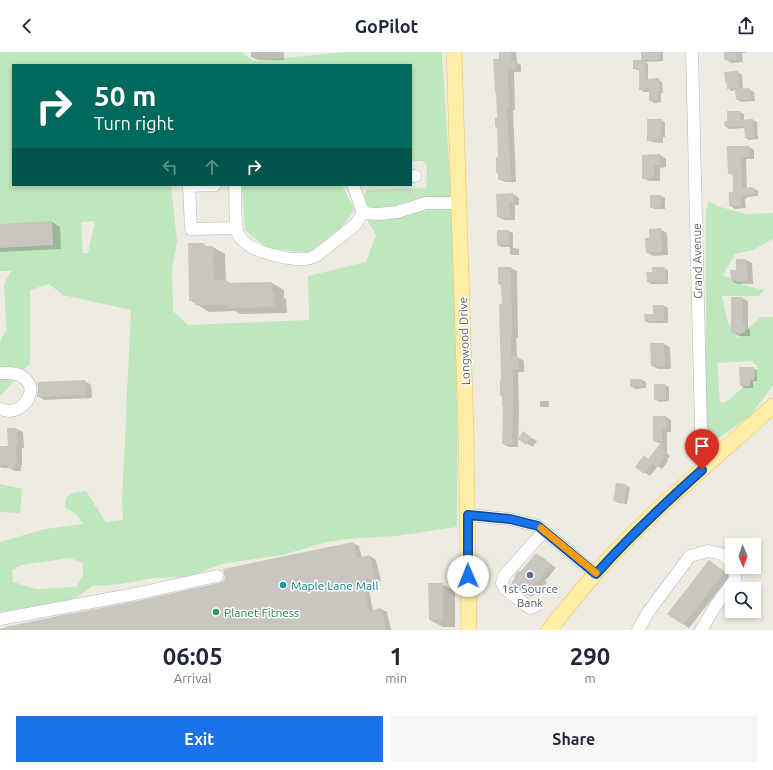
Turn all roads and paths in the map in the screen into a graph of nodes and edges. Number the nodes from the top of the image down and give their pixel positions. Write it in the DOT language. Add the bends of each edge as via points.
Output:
graph roads {
  1 [pos="454,52"];
  2 [pos="692,52"];
  3 [pos="189,186"];
  4 [pos="235,186"];
  5 [pos="353,186"];
  6 [pos="459,203"];
  7 [pos="362,213"];
  8 [pos="237,228"];
  9 [pos="0,373"];
  10 [pos="773,406"];
  11 [pos="0,409"];
  12 [pos="702,470"];
  13 [pos="468,515"];
  14 [pos="544,531"];
  15 [pos="725,557"];
  16 [pos="596,574"];
  17 [pos="735,574"];
  18 [pos="217,576"];
  19 [pos="537,605"];
  20 [pos="0,619"];
  21 [pos="469,630"];
  22 [pos="548,630"];
  23 [pos="638,630"];
  24 [pos="701,630"];
  1 -- 6 [label="main road, Longwood Drive"];
  2 -- 12 [label="street, Grand Avenue"];
  3 -- 8 [label="street" via="191,229"];
  4 -- 8 [label="street"];
  5 -- 7 [label="street"];
  6 -- 7 [label="street" via="426,203 397,212"];
  6 -- 13 [label="main road, Longwood Drive"];
  7 -- 8 [label="street" via="355,225 317,255 306,259 285,258 255,249 241,239"];
  9 -- 11 [label="street" via="13,373 24,377 31,392 19,409"];
  10 -- 12 [label="main road"];
  12 -- 16 [label="main road" via="618,549"];
  13 -- 14 [label="street" via="510,519 538,526"];
  13 -- 21 [label="main road, Longwood Drive"];
  14 -- 16 [label="street"];
  14 -- 19 [label="street" via="504,576 502,583 504,588 530,608"];
  15 -- 23 [label="street" via="708,551 690,556"];
  16 -- 22 [label="main road"];
  17 -- 24 [label="street" via="735,580"];
  18 -- 20 [label="street"];
}
